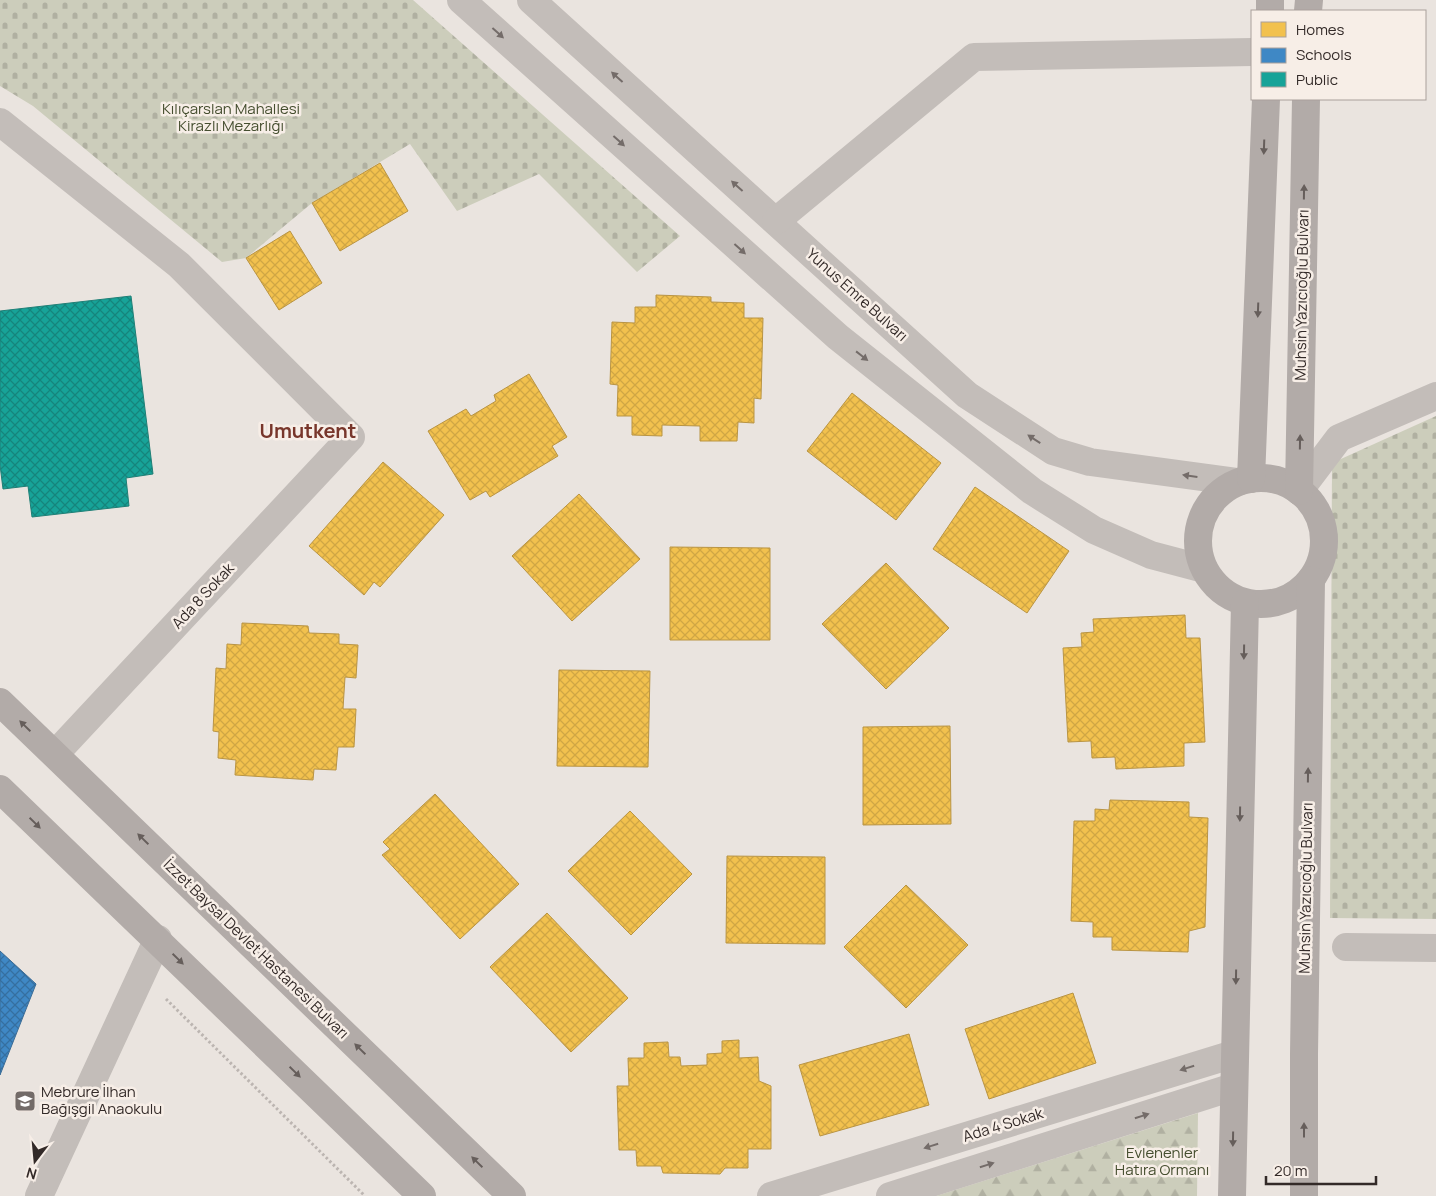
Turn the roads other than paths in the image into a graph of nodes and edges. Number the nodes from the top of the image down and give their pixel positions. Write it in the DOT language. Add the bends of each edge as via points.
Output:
graph roads {
  1 [pos="461,0"];
  2 [pos="531,0"];
  3 [pos="1251,52"];
  4 [pos="1266,100"];
  5 [pos="1306,100"];
  6 [pos="0,122"];
  7 [pos="776,221"];
  8 [pos="1436,396"];
  9 [pos="1245,480"];
  10 [pos="1299,491"];
  11 [pos="1204,569"];
  12 [pos="1311,580"];
  13 [pos="1245,603"];
  14 [pos="0,702"];
  15 [pos="55,754"];
  16 [pos="0,789"];
  17 [pos="158,939"];
  18 [pos="1346,946"];
  19 [pos="1436,948"];
  20 [pos="1234,1054"];
  21 [pos="1233,1087"];
  22 [pos="39,1196"];
  23 [pos="422,1196"];
  24 [pos="512,1196"];
  25 [pos="771,1196"];
  26 [pos="890,1196"];
  27 [pos="1232,1196"];
  28 [pos="1304,1196"];
  1 -- 11 [label="street, one-way" via="838,338 1032,491 1094,530 1151,556"];
  7 -- 2 [label="street, Yunus Emre Bulvarı, one-way"];
  3 -- 7 [label="street" via="974,57"];
  4 -- 9 [label="main road, one-way"];
  10 -- 5 [label="main road, Muhsin Yazıcıoğlu Bulvarı, one-way"];
  6 -- 15 [label="street, Ada 8 Sokak" via="180,265 351,437"];
  9 -- 7 [label="street, Yunus Emre Bulvarı, one-way" via="1090,462 1053,452 967,395"];
  8 -- 10 [label="street" via="1339,438"];
  9 -- 10 [label="main road" via="1276,480"];
  9 -- 11 [label="main road" via="1223,490 1210,503 1202,518 1197,535"];
  10 -- 12 [label="main road" via="1313,505 1321,523 1324,542 1321,562"];
  11 -- 13 [label="main road" via="1221,590"];
  12 -- 13 [label="main road" via="1282,601"];
  28 -- 12 [label="main road, Muhsin Yazıcıoğlu Bulvarı, one-way"];
  13 -- 20 [label="main road, one-way"];
  15 -- 14 [label="main road, İzzet Baysal Devlet Hastanesi Bulvarı, one-way"];
  24 -- 15 [label="main road, İzzet Baysal Devlet Hastanesi Bulvarı, one-way"];
  16 -- 17 [label="main road, one-way"];
  17 -- 22 [label="street"];
  17 -- 23 [label="main road, one-way"];
  18 -- 19 [label="street"];
  20 -- 21 [label="main road"];
  20 -- 25 [label="street, Ada 4 Sokak, one-way"];
  26 -- 21 [label="street, one-way"];
  21 -- 27 [label="main road, one-way"];
}
